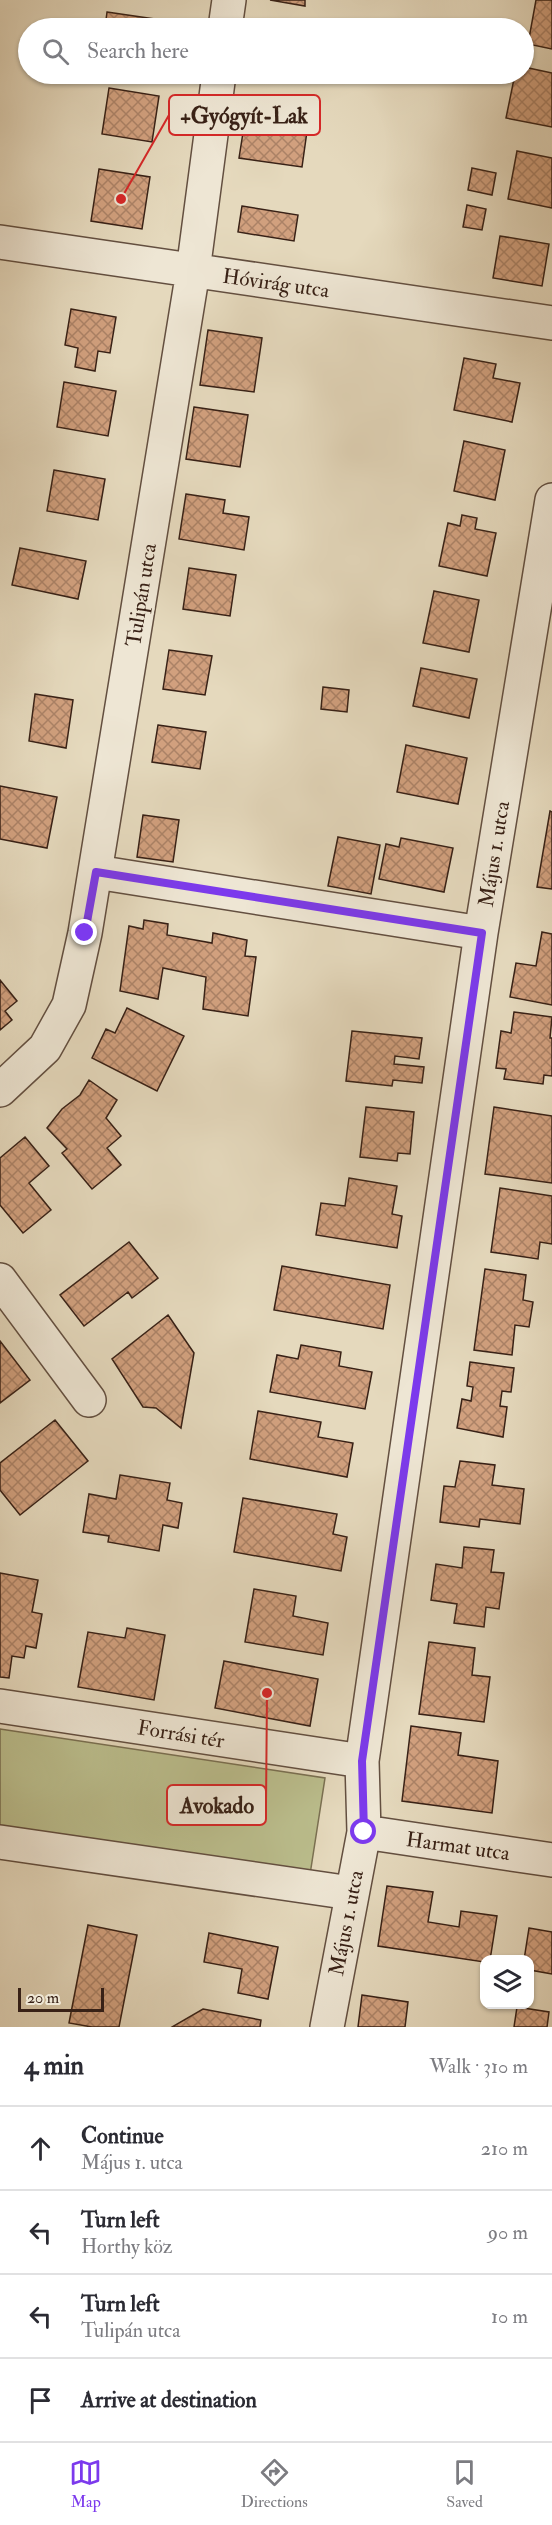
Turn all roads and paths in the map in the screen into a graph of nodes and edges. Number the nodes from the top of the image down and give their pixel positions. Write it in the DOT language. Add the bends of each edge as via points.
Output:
graph roads {
  1 [pos="229,0"];
  2 [pos="226,18"];
  3 [pos="218,84"];
  4 [pos="0,242"];
  5 [pos="193,271"];
  6 [pos="552,323"];
  7 [pos="552,500"];
  8 [pos="96,872"];
  9 [pos="482,933"];
  10 [pos="0,1090"];
  11 [pos="0,1280"];
  12 [pos="89,1400"];
  13 [pos="0,1706"];
  14 [pos="362,1761"];
  15 [pos="364,1832"];
  16 [pos="0,1842"];
  17 [pos="552,1860"];
  18 [pos="351,1893"];
  19 [pos="327,2027"];
  1 -- 2 [label="street"];
  3 -- 5 [label="street, Tulipán utca"];
  4 -- 5 [label="street, Hóvirág utca"];
  5 -- 6 [label="street, Hóvirág utca"];
  5 -- 8 [label="street, Tulipán utca"];
  7 -- 9 [label="street, Május 1. utca"];
  8 -- 9 [label="street"];
  8 -- 10 [label="street, Tulipán utca" via="69,1005 45,1048"];
  9 -- 14 [label="street, Május 1. utca"];
  11 -- 12 [label="street"];
  13 -- 14 [label="street, Forrási tér"];
  14 -- 15 [label="street, Május 1. utca"];
  15 -- 17 [label="street, Harmat utca"];
  15 -- 18 [label="street, Május 1. utca"];
  16 -- 18 [label="street"];
  18 -- 19 [label="street, Május 1. utca"];
}
